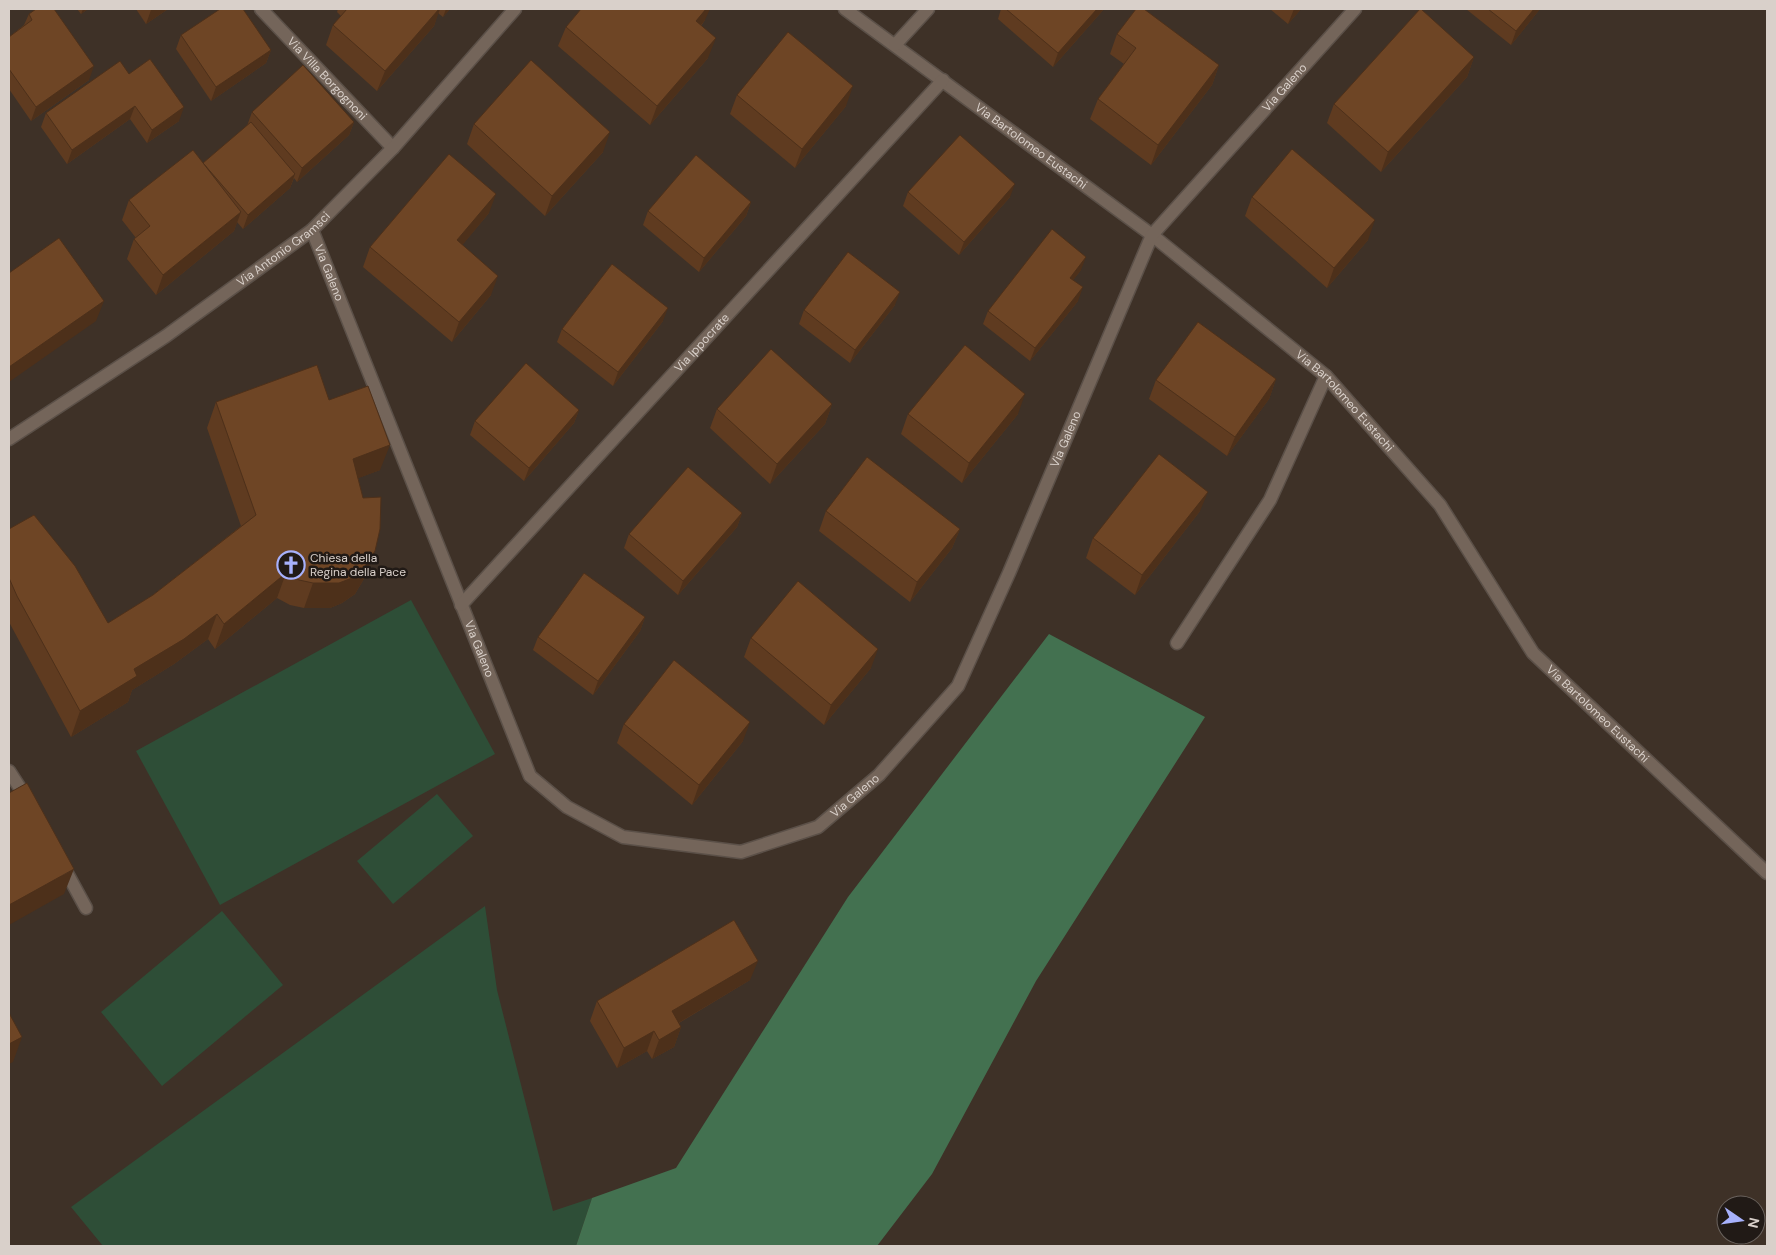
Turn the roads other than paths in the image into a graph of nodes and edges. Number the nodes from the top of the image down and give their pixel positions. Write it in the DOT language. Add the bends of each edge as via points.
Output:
graph roads {
  1 [pos="261,9"];
  2 [pos="515,9"];
  3 [pos="845,9"];
  4 [pos="928,9"];
  5 [pos="1355,9"];
  6 [pos="895,45"];
  7 [pos="943,80"];
  8 [pos="393,148"];
  9 [pos="312,230"];
  10 [pos="1152,235"];
  11 [pos="1326,376"];
  12 [pos="9,440"];
  13 [pos="461,605"];
  14 [pos="1176,643"];
  15 [pos="9,771"];
  16 [pos="34,813"];
  17 [pos="58,856"];
  18 [pos="1767,873"];
  19 [pos="86,908"];
  1 -- 8 [label="street, Via Villa Borgognoni"];
  2 -- 8 [label="street, Via Antonio Gramsci"];
  3 -- 6 [label="street, Via Bartolomeo Eustachi"];
  4 -- 6 [label="street"];
  5 -- 10 [label="street, Via Galeno"];
  6 -- 7 [label="street, Via Bartolomeo Eustachi"];
  7 -- 10 [label="street, Via Bartolomeo Eustachi"];
  7 -- 13 [label="street, Via Ippocrate"];
  8 -- 9 [label="street, Via Antonio Gramsci"];
  9 -- 12 [label="street, Via Antonio Gramsci" via="166,336"];
  9 -- 13 [label="street, Via Galeno"];
  10 -- 11 [label="street, Via Bartolomeo Eustachi"];
  10 -- 13 [label="street, Via Galeno" via="1010,573 958,686 880,775 818,826 741,852 623,837 567,807 530,776"];
  11 -- 14 [label="street" via="1270,500"];
  11 -- 18 [label="street, Via Bartolomeo Eustachi" via="1440,505 1533,653"];
  15 -- 16 [label="street"];
  17 -- 19 [label="street"];
}
